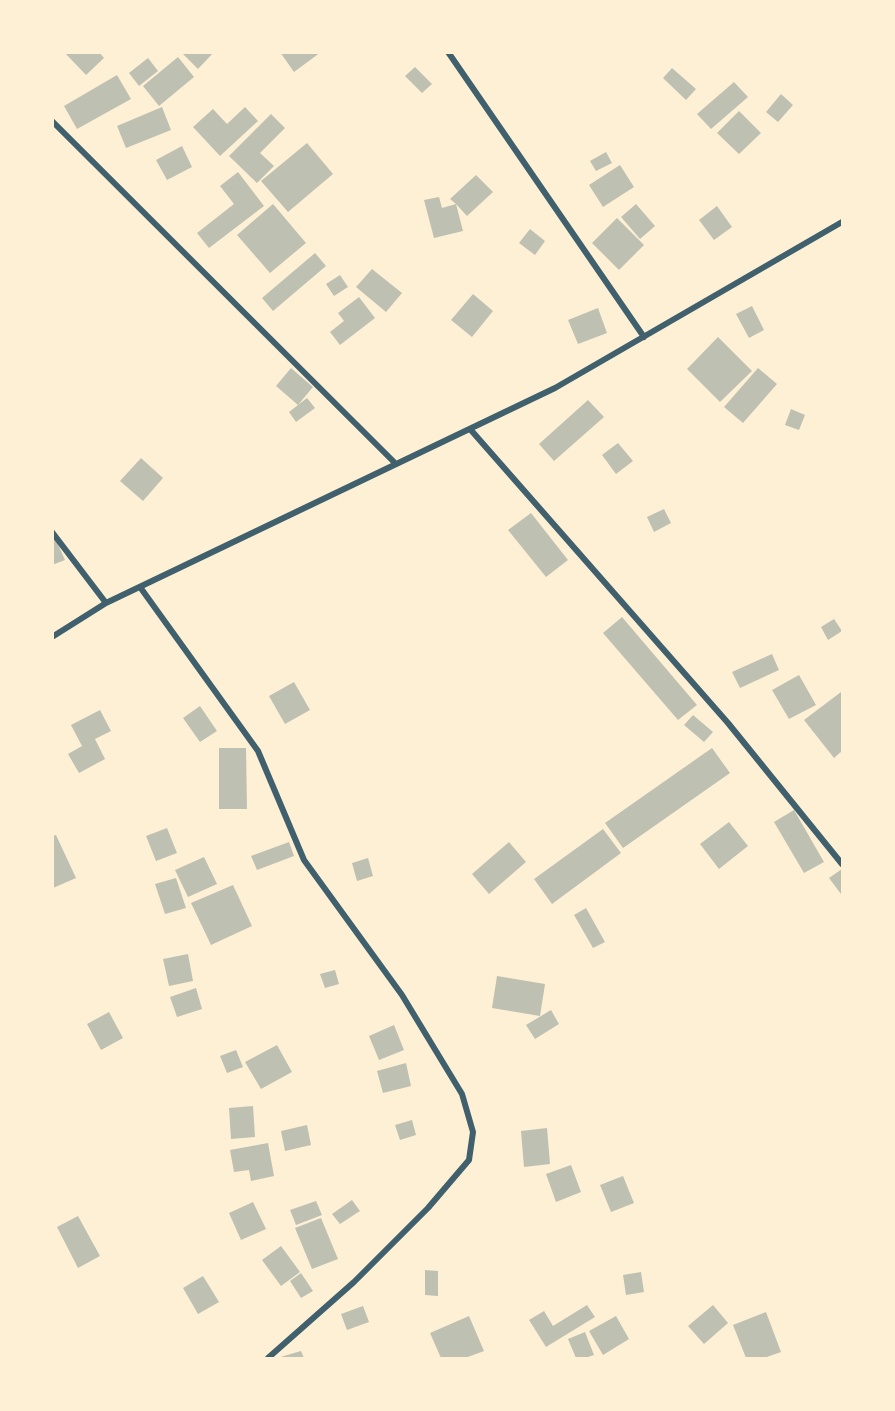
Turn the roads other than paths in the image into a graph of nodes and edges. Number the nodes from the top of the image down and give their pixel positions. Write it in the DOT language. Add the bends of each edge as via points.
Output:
graph roads {
  1 [pos="447,52"];
  2 [pos="52,121"];
  3 [pos="843,222"];
  4 [pos="644,337"];
  5 [pos="470,429"];
  6 [pos="396,464"];
  7 [pos="52,532"];
  8 [pos="140,587"];
  9 [pos="106,603"];
  10 [pos="52,637"];
  11 [pos="843,864"];
  12 [pos="268,1359"];
  1 -- 4 [label="street"];
  2 -- 6 [label="street"];
  3 -- 4 [label="street"];
  4 -- 5 [label="street" via="555,388"];
  5 -- 6 [label="street"];
  5 -- 11 [label="street" via="728,723"];
  6 -- 8 [label="street"];
  7 -- 9 [label="street"];
  8 -- 9 [label="street"];
  8 -- 12 [label="street" via="258,751 304,860 402,994 462,1094 473,1132 469,1160 428,1208 354,1282"];
  9 -- 10 [label="street"];
}
